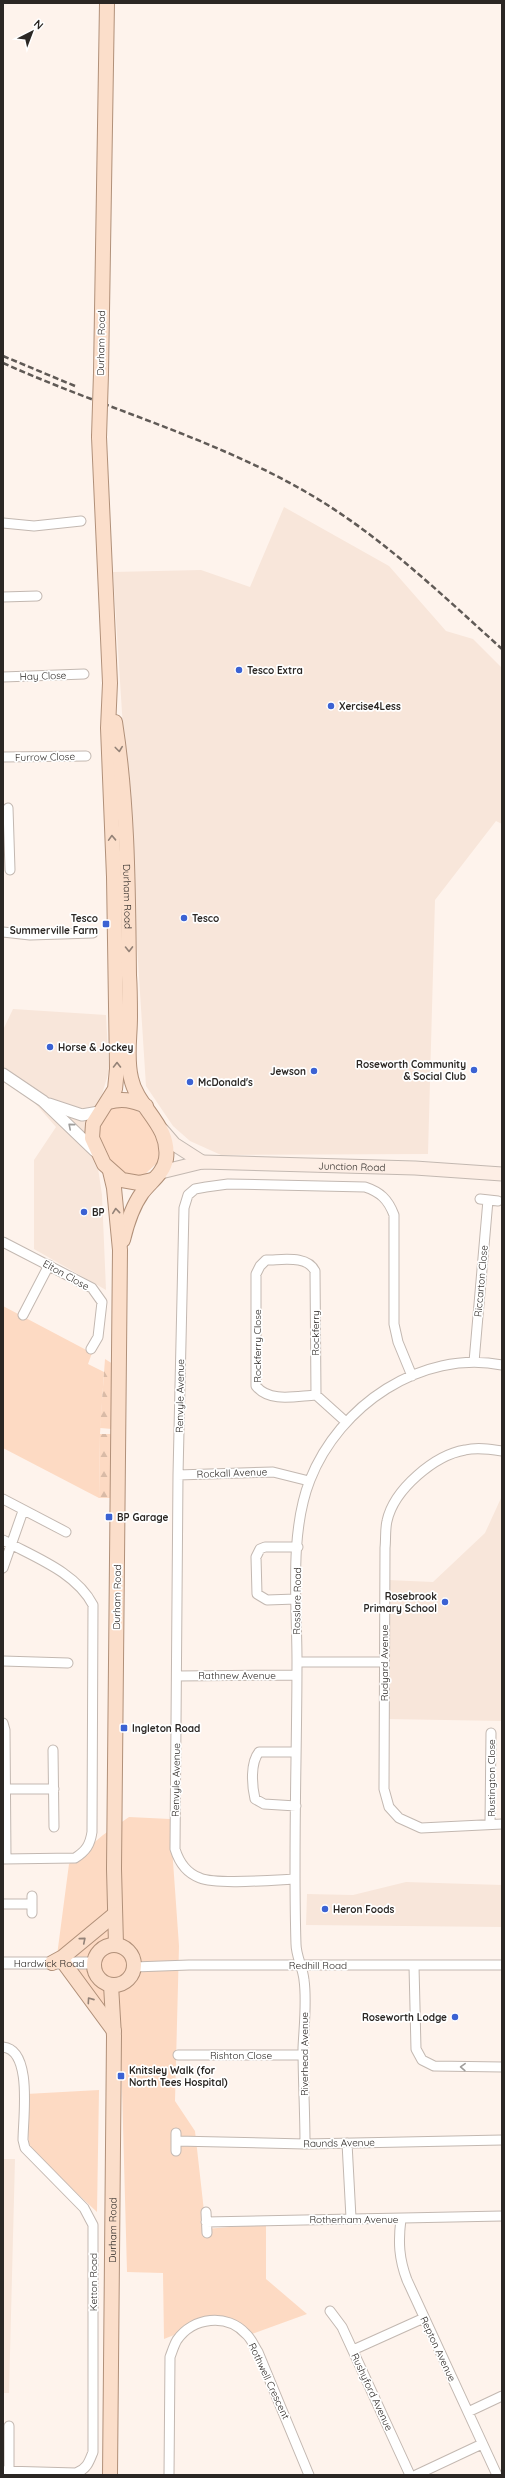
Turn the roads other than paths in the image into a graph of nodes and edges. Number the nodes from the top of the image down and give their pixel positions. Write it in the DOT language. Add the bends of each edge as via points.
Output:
graph roads {
  1 [pos="107,3"];
  2 [pos="81,520"];
  3 [pos="3,523"];
  4 [pos="3,596"];
  5 [pos="37,596"];
  6 [pos="84,674"];
  7 [pos="3,677"];
  8 [pos="110,683"];
  9 [pos="86,756"];
  10 [pos="3,757"];
  11 [pos="8,808"];
  12 [pos="6,853"];
  13 [pos="10,870"];
  14 [pos="3,932"];
  15 [pos="93,933"];
  16 [pos="3,1074"];
  17 [pos="43,1101"];
  18 [pos="146,1106"];
  19 [pos="103,1107"];
  20 [pos="162,1130"];
  21 [pos="97,1153"];
  22 [pos="202,1162"];
  23 [pos="110,1171"];
  24 [pos="502,1174"];
  25 [pos="157,1176"];
  26 [pos="489,1200"];
  27 [pos="3,1242"];
  28 [pos="120,1250"];
  29 [pos="49,1264"];
  30 [pos="315,1271"];
  31 [pos="23,1315"];
  32 [pos="91,1349"];
  33 [pos="474,1362"];
  34 [pos="502,1365"];
  35 [pos="412,1376"];
  36 [pos="316,1395"];
  37 [pos="346,1422"];
  38 [pos="502,1451"];
  39 [pos="178,1475"];
  40 [pos="309,1481"];
  41 [pos="3,1499"];
  42 [pos="23,1512"];
  43 [pos="66,1532"];
  44 [pos="3,1540"];
  45 [pos="12,1544"];
  46 [pos="298,1547"];
  47 [pos="3,1568"];
  48 [pos="296,1599"];
  49 [pos="3,1661"];
  50 [pos="297,1662"];
  51 [pos="384,1662"];
  52 [pos="68,1664"];
  53 [pos="297,1675"];
  54 [pos="177,1676"];
  55 [pos="3,1723"];
  56 [pos="490,1733"];
  57 [pos="54,1750"];
  58 [pos="296,1752"];
  59 [pos="4,1789"];
  60 [pos="54,1789"];
  61 [pos="296,1806"];
  62 [pos="490,1823"];
  63 [pos="502,1824"];
  64 [pos="54,1826"];
  65 [pos="4,1859"];
  66 [pos="295,1879"];
  67 [pos="3,1904"];
  68 [pos="32,1904"];
  69 [pos="115,1914"];
  70 [pos="116,1945"];
  71 [pos="3,1963"];
  72 [pos="58,1963"];
  73 [pos="94,1963"];
  74 [pos="502,1965"];
  75 [pos="300,1966"];
  76 [pos="414,1966"];
  77 [pos="134,1967"];
  78 [pos="111,1985"];
  79 [pos="114,2031"];
  80 [pos="3,2047"];
  81 [pos="178,2055"];
  82 [pos="303,2055"];
  83 [pos="502,2067"];
  84 [pos="502,2140"];
  85 [pos="176,2142"];
  86 [pos="347,2143"];
  87 [pos="305,2144"];
  88 [pos="206,2212"];
  89 [pos="502,2216"];
  90 [pos="351,2218"];
  91 [pos="400,2219"];
  92 [pos="206,2222"];
  93 [pos="207,2233"];
  94 [pos="330,2311"];
  95 [pos="424,2318"];
  96 [pos="353,2350"];
  97 [pos="502,2396"];
  98 [pos="468,2412"];
  99 [pos="9,2426"];
  100 [pos="482,2444"];
  101 [pos="6,2471"];
  102 [pos="43,2474"];
  103 [pos="110,2475"];
  104 [pos="169,2475"];
  105 [pos="309,2475"];
  106 [pos="410,2475"];
  107 [pos="416,2475"];
  108 [pos="497,2475"];
  1 -- 8 [label="main road, Durham Road, bridge" via="99,437"];
  2 -- 3 [label="street" via="34,526"];
  4 -- 5 [label="street"];
  6 -- 7 [label="street, Hay Close"];
  8 -- 18 [label="main road, Durham Road, one-way" via="120,752 128,877 128,1061 131,1079"];
  19 -- 8 [label="main road, Durham Road, one-way" via="114,1089 117,1070 114,877 108,744"];
  9 -- 10 [label="street, Furrow Close"];
  11 -- 12 [label="street"];
  12 -- 13 [label="street"];
  14 -- 15 [label="street" via="30,935"];
  16 -- 17 [label="street"];
  17 -- 19 [label="street" via="82,1115"];
  21 -- 17 [label="street, one-way"];
  18 -- 19 [label="main road" via="132,1100 118,1099"];
  18 -- 20 [label="main road, Durham Road"];
  19 -- 21 [label="main road, Durham Road" via="93,1124 92,1138"];
  20 -- 22 [label="main road" via="174,1144"];
  20 -- 25 [label="main road, Durham Road" via="167,1144 166,1160"];
  21 -- 23 [label="main road, Durham Road"];
  22 -- 24 [label="main road, Junction Road"];
  22 -- 25 [label="main road, Junction Road"];
  23 -- 25 [label="main road, Durham Road" via="122,1180 139,1183"];
  28 -- 23 [label="main road, Durham Road, one-way"];
  25 -- 28 [label="main road, Durham Road" via="142,1192 130,1215"];
  26 -- 33 [label="street, Riccarton Close"];
  27 -- 29 [label="street, Elton Close"];
  28 -- 69 [label="main road, Durham Road"];
  29 -- 31 [label="street"];
  29 -- 32 [label="street, Elton Close" via="92,1288 102,1302 98,1337"];
  30 -- 36 [label="street, Rockferry"];
  30 -- 36 [label="street, Rockferry Close" via="311,1264 304,1261 266,1260 260,1266 256,1274 256,1386 262,1394 271,1397"];
  33 -- 34 [label="street, Rosslare Road"];
  33 -- 35 [label="street, Rosslare Road" via="433,1369"];
  35 -- 37 [label="street, Rosslare Road" via="372,1398"];
  35 -- 39 [label="street, Renvyle Avenue" via="398,1342 394,1324 394,1214 379,1192 366,1187 236,1184 195,1189 188,1195 184,1208"];
  36 -- 37 [label="street"];
  37 -- 40 [label="street, Rosslare Road" via="331,1438"];
  38 -- 51 [label="street, Rudyard Avenue" via="466,1450 443,1457 412,1481 393,1506 387,1520 385,1548"];
  39 -- 40 [label="street, Rockall Avenue" via="274,1472"];
  39 -- 54 [label="street, Renvyle Avenue"];
  40 -- 46 [label="street, Rosslare Road" via="301,1509"];
  41 -- 42 [label="street"];
  42 -- 43 [label="street"];
  42 -- 45 [label="street"];
  44 -- 45 [label="street"];
  45 -- 47 [label="street"];
  45 -- 65 [label="street" via="63,1573 85,1590 93,1605 92,1832 90,1844 75,1858"];
  46 -- 48 [label="street, Rosslare Road"];
  46 -- 48 [label="street" via="265,1547 260,1549 256,1557 257,1594 267,1600"];
  48 -- 50 [label="street, Rosslare Road"];
  49 -- 52 [label="street"];
  50 -- 51 [label="street"];
  50 -- 53 [label="street, Rosslare Road"];
  51 -- 62 [label="street, Rudyard Avenue" via="384,1789 389,1807 399,1818 421,1828"];
  53 -- 54 [label="street, Rathnew Avenue"];
  53 -- 58 [label="street, Rosslare Road"];
  54 -- 66 [label="street, Renvyle Avenue" via="175,1849 179,1861 183,1867 200,1878 214,1881"];
  55 -- 59 [label="street"];
  56 -- 62 [label="street, Rustington Close"];
  57 -- 60 [label="street"];
  58 -- 61 [label="street, Rosslare Road"];
  58 -- 61 [label="street" via="259,1752 254,1762 255,1799 264,1804"];
  59 -- 60 [label="street"];
  59 -- 65 [label="street"];
  60 -- 64 [label="street"];
  61 -- 66 [label="street, Rosslare Road"];
  62 -- 63 [label="street, Rudyard Avenue"];
  66 -- 75 [label="street, Rosslare Road" via="296,1948"];
  67 -- 68 [label="street"];
  69 -- 70 [label="main road, Durham Road"];
  72 -- 69 [label="main road, one-way"];
  70 -- 73 [label="main road" via="99,1951"];
  70 -- 77 [label="main road" via="128,1950 133,1957"];
  71 -- 72 [label="street, Hardwick Road"];
  72 -- 73 [label="street, Hardwick Road"];
  79 -- 72 [label="main road, one-way"];
  73 -- 78 [label="main road" via="97,1976"];
  74 -- 76 [label="street, Redhill Road"];
  75 -- 76 [label="street, Redhill Road"];
  75 -- 77 [label="street, Redhill Road"];
  75 -- 82 [label="street, Riverhead Avenue" via="304,1979"];
  83 -- 76 [label="street, one-way" via="434,2066 422,2060 416,2049"];
  77 -- 78 [label="main road" via="133,1973 125,1982"];
  78 -- 79 [label="main road, Durham Road"];
  79 -- 103 [label="main road, Durham Road"];
  80 -- 102 [label="street, Ketton Road" via="18,2055 24,2069 25,2148 84,2208 93,2225 92,2452 84,2470 76,2473"];
  81 -- 82 [label="street, Rishton Close"];
  82 -- 87 [label="street, Riverhead Avenue"];
  84 -- 86 [label="street, Raunds Avenue"];
  85 -- 87 [label="street, Raunds Avenue"];
  86 -- 87 [label="street, Raunds Avenue"];
  86 -- 90 [label="street"];
  88 -- 92 [label="street"];
  89 -- 91 [label="street, Rotherham Avenue"];
  90 -- 91 [label="street, Rotherham Avenue"];
  90 -- 92 [label="street, Rotherham Avenue"];
  91 -- 95 [label="street, Repton Avenue" via="400,2262"];
  92 -- 93 [label="street"];
  94 -- 96 [label="street, Rushyford Avenue" via="342,2327"];
  95 -- 96 [label="street"];
  95 -- 98 [label="street, Repton Avenue"];
  96 -- 106 [label="street, Rushyford Avenue"];
  97 -- 98 [label="street"];
  98 -- 100 [label="street, Repton Avenue"];
  99 -- 101 [label="street"];
  100 -- 107 [label="street"];
  100 -- 108 [label="street, Repton Avenue"];
  101 -- 102 [label="street, Ketton Road"];
  104 -- 105 [label="street, Rothwell Crescent" via="170,2357 177,2340 191,2327 206,2320 220,2320 234,2325 246,2334 258,2352"];
}
